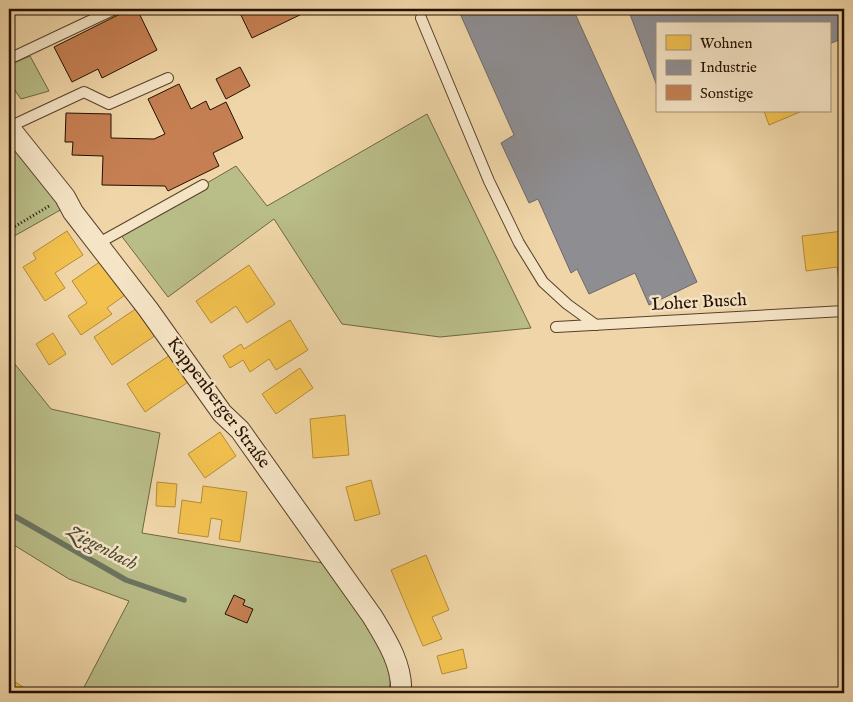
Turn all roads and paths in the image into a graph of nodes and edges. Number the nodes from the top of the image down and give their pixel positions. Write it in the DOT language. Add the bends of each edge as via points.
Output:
graph roads {
  1 [pos="115,9"];
  2 [pos="420,18"];
  3 [pos="9,59"];
  4 [pos="168,78"];
  5 [pos="9,127"];
  6 [pos="203,185"];
  7 [pos="64,197"];
  8 [pos="9,230"];
  9 [pos="97,244"];
  10 [pos="844,311"];
  11 [pos="596,325"];
  12 [pos="556,327"];
  13 [pos="401,693"];
  1 -- 3 [label="lane"];
  2 -- 11 [label="lane" via="489,181 520,243 543,282"];
  4 -- 5 [label="lane" via="110,104 84,92"];
  5 -- 7 [label="street, Kappenberger Straße"];
  6 -- 9 [label="lane"];
  7 -- 8 [label="path"];
  7 -- 9 [label="street, Kappenberger Straße"];
  9 -- 13 [label="street, Kappenberger Straße" via="222,413 240,430 372,616 395,660"];
  10 -- 11 [label="lane, Loher Busch"];
  11 -- 12 [label="lane, Loher Busch"];
}
